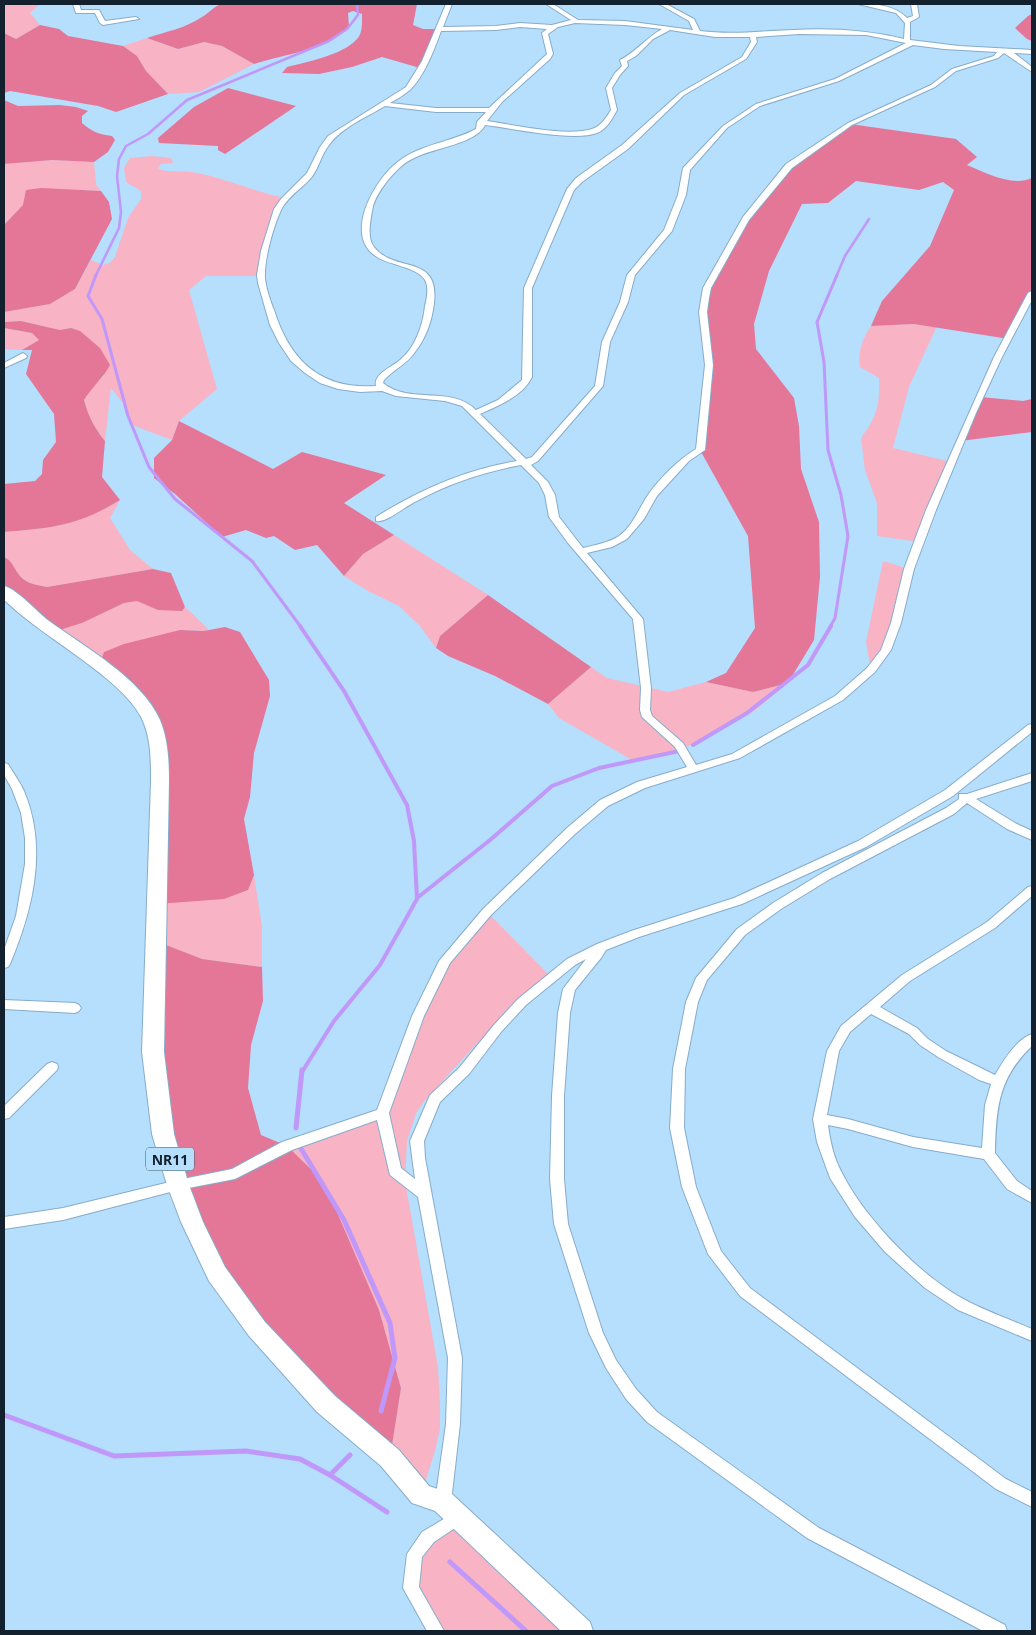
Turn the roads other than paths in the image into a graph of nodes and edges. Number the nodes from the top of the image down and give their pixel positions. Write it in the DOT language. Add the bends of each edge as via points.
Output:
graph roads {
  1 [pos="76,4"];
  2 [pos="449,4"];
  3 [pos="549,4"];
  4 [pos="662,4"];
  5 [pos="862,4"];
  6 [pos="914,4"];
  7 [pos="136,19"];
  8 [pos="575,20"];
  9 [pos="907,21"];
  10 [pos="551,26"];
  11 [pos="669,28"];
  12 [pos="439,29"];
  13 [pos="698,33"];
  14 [pos="753,36"];
  15 [pos="910,41"];
  16 [pos="1005,51"];
  17 [pos="1032,52"];
  18 [pos="1032,70"];
  19 [pos="384,104"];
  20 [pos="490,110"];
  21 [pos="481,122"];
  22 [pos="1032,293"];
  23 [pos="23,356"];
  24 [pos="4,366"];
  25 [pos="382,388"];
  26 [pos="474,414"];
  27 [pos="526,463"];
  28 [pos="379,519"];
  29 [pos="580,552"];
  30 [pos="4,591"];
  31 [pos="1032,728"];
  32 [pos="4,767"];
  33 [pos="692,769"];
  34 [pos="1032,777"];
  35 [pos="949,793"];
  36 [pos="967,798"];
  37 [pos="1032,836"];
  38 [pos="1032,890"];
  39 [pos="601,947"];
  40 [pos="4,964"];
  41 [pos="4,1004"];
  42 [pos="75,1008"];
  43 [pos="871,1008"];
  44 [pos="1032,1039"];
  45 [pos="52,1066"];
  46 [pos="997,1081"];
  47 [pos="382,1113"];
  48 [pos="4,1114"];
  49 [pos="820,1119"];
  50 [pos="988,1154"];
  51 [pos="178,1185"];
  52 [pos="424,1194"];
  53 [pos="1032,1198"];
  54 [pos="4,1223"];
  55 [pos="1032,1334"];
  56 [pos="1032,1500"];
  57 [pos="443,1502"];
  58 [pos="460,1517"];
  59 [pos="436,1631"];
  60 [pos="580,1631"];
  61 [pos="999,1631"];
  1 -- 7 [label="street" via="78,12 97,11 103,23"];
  2 -- 12 [label="street"];
  3 -- 8 [label="street"];
  4 -- 13 [label="street" via="692,20"];
  5 -- 9 [label="street" via="898,12"];
  6 -- 9 [label="street" via="916,17"];
  8 -- 10 [label="street"];
  8 -- 11 [label="street" via="642,23"];
  9 -- 15 [label="street"];
  10 -- 12 [label="street"];
  10 -- 20 [label="street" via="545,33 548,58"];
  11 -- 13 [label="street"];
  11 -- 21 [label="street" via="622,61 625,66 609,88 614,110 612,117 601,128 567,134"];
  12 -- 19 [label="street" via="414,80 407,89"];
  13 -- 14 [label="street"];
  14 -- 15 [label="street" via="797,32 860,33"];
  14 -- 26 [label="street" via="754,42 744,58 682,94 625,147 571,189 528,288 528,377 501,402"];
  15 -- 16 [label="street"];
  15 -- 27 [label="street" via="837,80 764,102 725,127 686,170 682,195 668,231 632,275 606,342 599,386 539,454"];
  16 -- 17 [label="street"];
  16 -- 18 [label="street"];
  16 -- 29 [label="street" via="954,70 933,86 856,120 789,166 746,219 707,288 703,312 710,365 700,450 686,459 653,495 641,517 624,536 609,545"];
  19 -- 20 [label="street" via="441,111"];
  19 -- 25 [label="street" via="330,139 307,178 285,198 271,228 261,276 271,318 285,348 299,364 332,386 360,391"];
  20 -- 21 [label="street"];
  21 -- 25 [label="street" via="479,130 474,133 403,161 370,198 366,237 370,247 386,259 426,275 431,288 426,328 405,360 380,379"];
  22 -- 33 [label="street" via="998,357 931,510 909,569 896,624 886,650 871,670 838,698 736,756"];
  23 -- 24 [label="street"];
  25 -- 26 [label="street" via="402,394 458,400"];
  26 -- 27 [label="street"];
  27 -- 28 [label="street" via="479,472 405,502"];
  27 -- 29 [label="street" via="543,482 550,495 554,517"];
  29 -- 33 [label="street" via="638,619 646,688 644,710 647,717 679,745"];
  30 -- 51 [label="highway, NR11" via="130,692 149,716 157,737 160,781 153,1052 163,1134"];
  31 -- 35 [label="street"];
  32 -- 40 [label="street" via="22,800 30,824 32,846 26,900 15,940"];
  33 -- 47 [label="street" via="641,785 604,803 487,912 459,943 445,961 418,1016"];
  34 -- 36 [label="street"];
  35 -- 36 [label="street"];
  35 -- 39 [label="street" via="862,844 738,901"];
  36 -- 37 [label="street"];
  36 -- 56 [label="street" via="950,811 826,876 777,906 742,932 714,962 702,978 692,1002 679,1069 677,1128 689,1187 714,1254 745,1292 1001,1484"];
  38 -- 43 [label="street" via="991,925 906,978"];
  39 -- 52 [label="street" via="571,962 522,1002 464,1071 435,1098 417,1140"];
  39 -- 61 [label="street" via="569,989 564,1013 557,1179 561,1224 596,1333 611,1364 631,1394 652,1417 813,1533"];
  41 -- 42 [label="street"];
  43 -- 46 [label="street" via="913,1031 942,1054"];
  43 -- 49 [label="street" via="845,1030 833,1051"];
  44 -- 46 [label="street" via="1017,1052"];
  45 -- 48 [label="street"];
  46 -- 50 [label="street" via="992,1097"];
  47 -- 51 [label="street" via="287,1146 236,1174"];
  47 -- 52 [label="street" via="393,1166"];
  49 -- 50 [label="street" via="913,1142"];
  49 -- 55 [label="street" via="835,1174 860,1213 890,1248 930,1284 963,1306"];
  50 -- 53 [label="street" via="1012,1185"];
  51 -- 54 [label="street" via="63,1214"];
  51 -- 57 [label="highway, NR11" via="217,1274 258,1329 326,1404 390,1458 421,1495"];
  52 -- 57 [label="street" via="455,1358 453,1424"];
  57 -- 58 [label="highway, NR11"];
  58 -- 59 [label="street" via="428,1537 415,1554 411,1588"];
  58 -- 60 [label="highway, NR11"];
}
